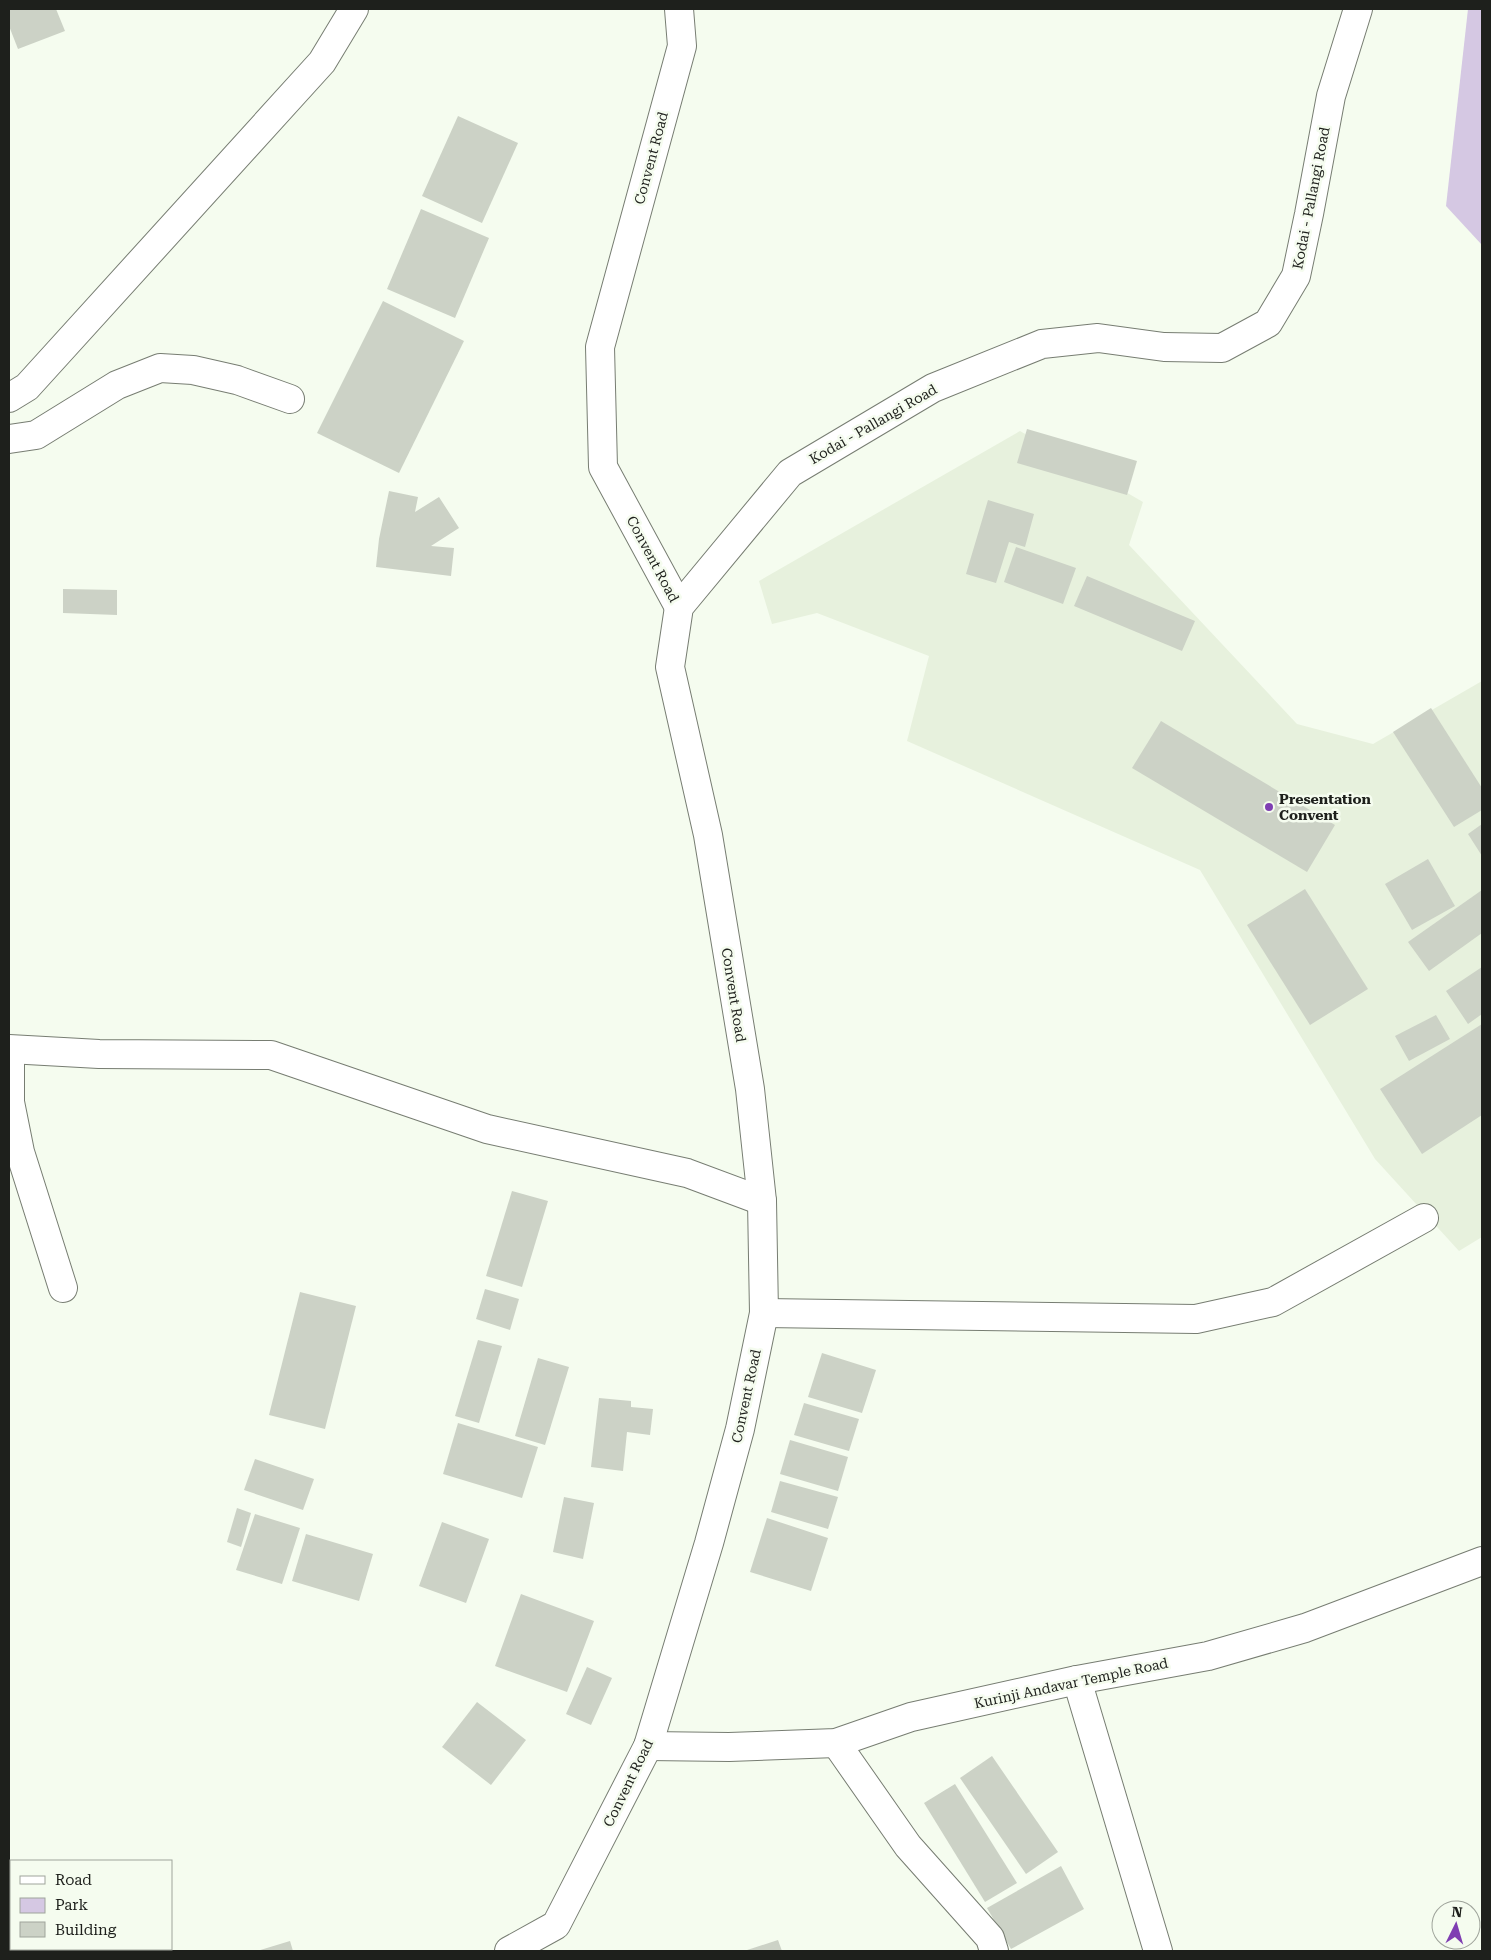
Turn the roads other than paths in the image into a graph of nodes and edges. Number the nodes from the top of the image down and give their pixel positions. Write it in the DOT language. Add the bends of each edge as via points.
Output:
graph roads {
  1 [pos="354,9"];
  2 [pos="679,9"];
  3 [pos="1358,9"];
  4 [pos="9,398"];
  5 [pos="290,398"];
  6 [pos="9,439"];
  7 [pos="679,607"];
  8 [pos="10,1050"];
  9 [pos="762,1200"];
  10 [pos="1424,1218"];
  11 [pos="63,1288"];
  12 [pos="764,1313"];
  13 [pos="1482,1561"];
  14 [pos="1077,1680"];
  15 [pos="836,1742"];
  16 [pos="648,1746"];
  17 [pos="509,1951"];
  18 [pos="994,1951"];
  19 [pos="1158,1951"];
  1 -- 4 [label="street" via="322,62 28,387"];
  2 -- 7 [label="street, Convent Road" via="682,46 600,347 603,467"];
  3 -- 7 [label="street, Kodai - Pallangi Road" via="1330,96 1296,276 1268,322 1222,348 1164,346 1098,338 1042,344 933,388 790,473"];
  5 -- 6 [label="street" via="211,374 160,368 117,385 36,435"];
  7 -- 9 [label="street, Convent Road" via="670,667 708,835 750,1089"];
  8 -- 9 [label="street" via="99,1054 271,1054 487,1129 687,1173"];
  8 -- 11 [label="street" via="10,1102 20,1152"];
  9 -- 12 [label="street, Convent Road"];
  10 -- 12 [label="street" via="1274,1302 1196,1319"];
  12 -- 16 [label="street, Convent Road" via="740,1429"];
  13 -- 14 [label="street, Kurinji Andavar Temple Road" via="1306,1628 1208,1656"];
  14 -- 15 [label="street, Kurinji Andavar Temple Road" via="911,1717"];
  14 -- 19 [label="street"];
  15 -- 16 [label="street, Kurinji Andavar Temple Road"];
  15 -- 18 [label="street" via="908,1846 990,1938"];
  16 -- 17 [label="street, Convent Road" via="556,1925"];
}
